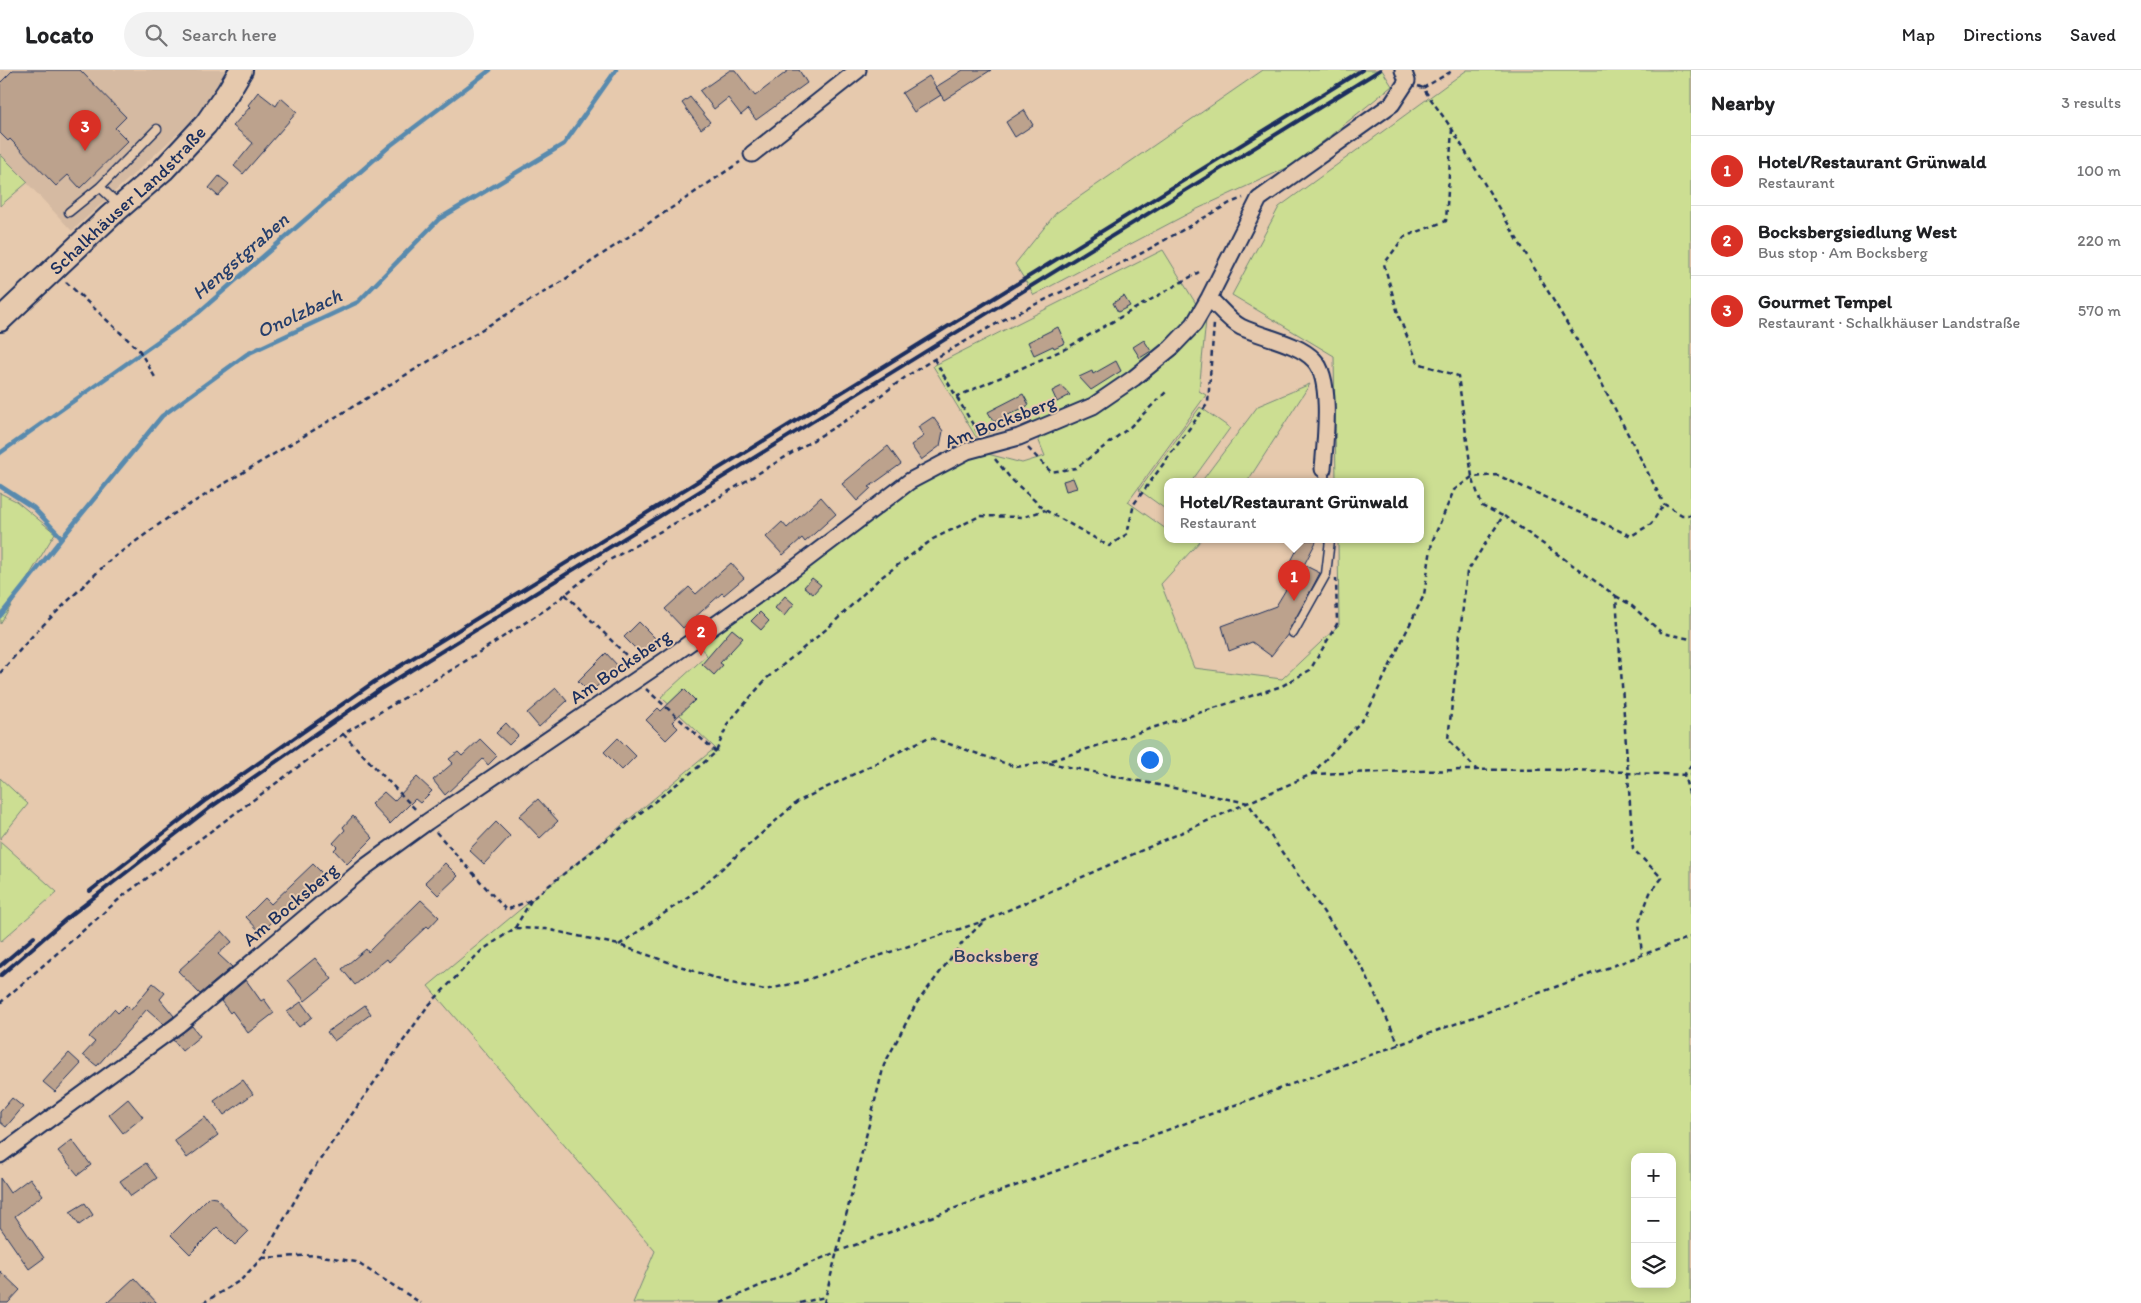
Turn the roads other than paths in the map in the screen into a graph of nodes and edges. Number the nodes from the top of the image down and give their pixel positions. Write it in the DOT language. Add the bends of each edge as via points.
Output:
graph roads {
  1 [pos="240,70"];
  2 [pos="858,70"];
  3 [pos="1403,70"];
  4 [pos="157,129"];
  5 [pos="752,154"];
  6 [pos="100,187"];
  7 [pos="121,207"];
  8 [pos="69,212"];
  9 [pos="1210,298"];
  10 [pos="0,320"];
  11 [pos="1324,476"];
  12 [pos="1330,543"];
  13 [pos="1293,633"];
  14 [pos="0,1155"];
  1 -- 7 [label="main road, Schalkhäuser Landstraße" via="206,124 163,170"];
  2 -- 5 [label="street"];
  3 -- 9 [label="street, Am Bocksberg" via="1407,81 1392,104 1259,199"];
  4 -- 6 [label="lane"];
  6 -- 7 [label="lane"];
  6 -- 8 [label="lane"];
  7 -- 10 [label="main road, Schalkhäuser Landstraße"];
  9 -- 11 [label="street" via="1238,326 1302,350 1315,360 1322,374 1326,400"];
  9 -- 14 [label="street, Am Bocksberg" via="1194,324 1171,348 1093,406 1019,437 967,451 910,480 794,569 427,822 366,867 178,1025"];
  12 -- 13 [label="lane" via="1326,574"];
}
